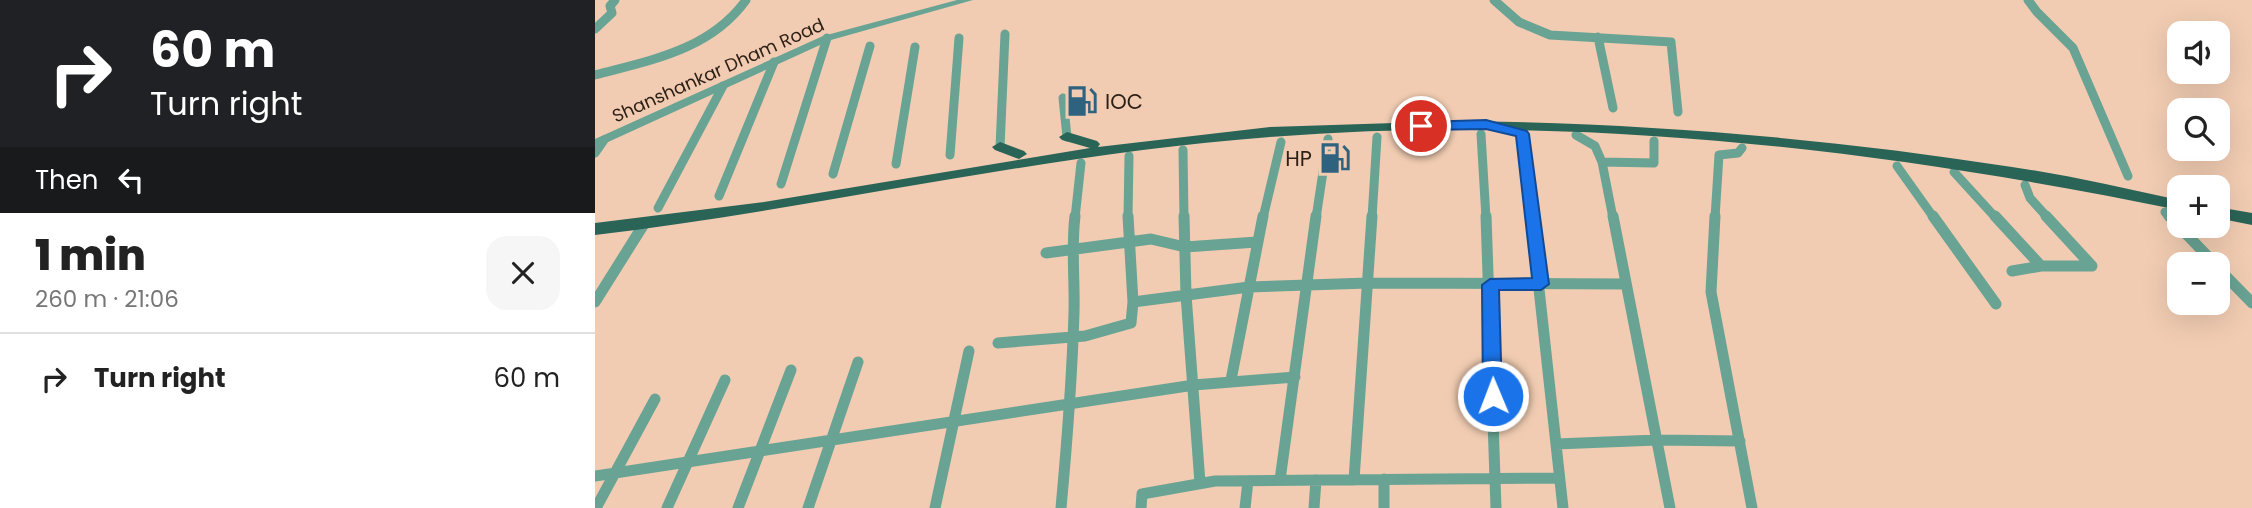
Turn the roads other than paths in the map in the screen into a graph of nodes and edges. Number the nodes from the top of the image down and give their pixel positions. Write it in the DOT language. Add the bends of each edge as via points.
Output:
graph roads {
  1 [pos="615,0"];
  2 [pos="746,0"];
  3 [pos="968,0"];
  4 [pos="1494,0"];
  5 [pos="2028,0"];
  6 [pos="595,29"];
  7 [pos="1005,34"];
  8 [pos="1598,37"];
  9 [pos="827,38"];
  10 [pos="959,38"];
  11 [pos="870,46"];
  12 [pos="915,47"];
  13 [pos="774,62"];
  14 [pos="595,75"];
  15 [pos="723,86"];
  16 [pos="1063,98"];
  17 [pos="1613,108"];
  18 [pos="1678,112"];
  19 [pos="1484,129"];
  20 [pos="1522,134"];
  21 [pos="1576,135"];
  22 [pos="1658,136"];
  23 [pos="1067,137"];
  24 [pos="1377,138"];
  25 [pos="1328,139"];
  26 [pos="600,142"];
  27 [pos="1281,142"];
  28 [pos="1092,144"];
  29 [pos="1701,145"];
  30 [pos="1000,147"];
  31 [pos="1742,148"];
  32 [pos="1183,150"];
  33 [pos="595,153"];
  34 [pos="950,155"];
  35 [pos="1129,156"];
  36 [pos="1016,159"];
  37 [pos="1602,162"];
  38 [pos="1081,163"];
  39 [pos="896,164"];
  40 [pos="1897,166"];
  41 [pos="2003,171"];
  42 [pos="1954,172"];
  43 [pos="833,174"];
  44 [pos="2128,176"];
  45 [pos="781,184"];
  46 [pos="2025,185"];
  47 [pos="719,197"];
  48 [pos="2167,207"];
  49 [pos="658,208"];
  50 [pos="2230,215"];
  51 [pos="2252,219"];
  52 [pos="644,224"];
  53 [pos="595,229"];
  54 [pos="2195,238"];
  55 [pos="1128,242"];
  56 [pos="1257,242"];
  57 [pos="1185,247"];
  58 [pos="1072,250"];
  59 [pos="2206,252"];
  60 [pos="1046,253"];
  61 [pos="2041,266"];
  62 [pos="2012,271"];
  63 [pos="2230,280"];
  64 [pos="1368,283"];
  65 [pos="1541,284"];
  66 [pos="1626,284"];
  67 [pos="1305,285"];
  68 [pos="1490,285"];
  69 [pos="1249,287"];
  70 [pos="1186,295"];
  71 [pos="595,302"];
  72 [pos="1133,302"];
  73 [pos="2252,303"];
  74 [pos="1996,304"];
  75 [pos="1073,337"];
  76 [pos="999,343"];
  77 [pos="969,351"];
  78 [pos="858,362"];
  79 [pos="791,370"];
  80 [pos="1296,377"];
  81 [pos="725,380"];
  82 [pos="1231,380"];
  83 [pos="1194,385"];
  84 [pos="655,398"];
  85 [pos="1071,402"];
  86 [pos="953,421"];
  87 [pos="831,440"];
  88 [pos="1657,440"];
  89 [pos="1740,441"];
  90 [pos="1556,444"];
  91 [pos="759,451"];
  92 [pos="688,462"];
  93 [pos="614,474"];
  94 [pos="595,476"];
  95 [pos="1559,478"];
  96 [pos="1384,479"];
  97 [pos="1494,479"];
  98 [pos="1280,480"];
  99 [pos="1315,480"];
  100 [pos="1354,480"];
  101 [pos="1248,481"];
  102 [pos="1200,483"];
  103 [pos="596,508"];
  104 [pos="667,508"];
  105 [pos="738,508"];
  106 [pos="809,508"];
  107 [pos="935,508"];
  108 [pos="1061,508"];
  109 [pos="1141,508"];
  110 [pos="1245,508"];
  111 [pos="1314,508"];
  112 [pos="1384,508"];
  113 [pos="1496,508"];
  114 [pos="1563,508"];
  115 [pos="1670,508"];
  116 [pos="1752,508"];
  1 -- 6 [label="street" via="610,6 613,13"];
  2 -- 14 [label="street" via="737,18 712,35 679,51"];
  3 -- 9 [label="street, Shanshankar Dham Road"];
  4 -- 8 [label="street" via="1518,22 1549,35"];
  5 -- 44 [label="street" via="2073,48"];
  7 -- 30 [label="street"];
  8 -- 17 [label="street"];
  8 -- 18 [label="street" via="1671,42"];
  9 -- 13 [label="street, Shanshankar Dham Road"];
  9 -- 45 [label="street"];
  10 -- 34 [label="street"];
  11 -- 43 [label="street"];
  12 -- 39 [label="street"];
  13 -- 15 [label="street, Shanshankar Dham Road"];
  13 -- 47 [label="street"];
  15 -- 26 [label="street, Shanshankar Dham Road"];
  15 -- 49 [label="street"];
  16 -- 23 [label="street"];
  19 -- 20 [label="highway"];
  19 -- 22 [label="highway"];
  19 -- 36 [label="highway" via="1268,132"];
  19 -- 68 [label="street"];
  20 -- 65 [label="street"];
  21 -- 37 [label="street" via="1595,146"];
  22 -- 29 [label="highway"];
  22 -- 37 [label="street" via="1654,163"];
  22 -- 41 [label="highway" via="1797,143"];
  23 -- 28 [label="highway"];
  24 -- 64 [label="street"];
  25 -- 67 [label="street"];
  26 -- 33 [label="street, Shanshankar Dham Road"];
  27 -- 56 [label="street"];
  30 -- 36 [label="highway"];
  31 -- 89 [label="street" via="1738,153 1719,155 1711,292"];
  32 -- 57 [label="street"];
  35 -- 55 [label="street"];
  36 -- 52 [label="highway" via="833,197"];
  37 -- 66 [label="street"];
  38 -- 58 [label="street"];
  40 -- 74 [label="street"];
  41 -- 46 [label="highway"];
  41 -- 48 [label="highway"];
  42 -- 61 [label="street"];
  46 -- 61 [label="street" via="2030,198 2092,266"];
  50 -- 51 [label="highway"];
  52 -- 53 [label="highway"];
  52 -- 71 [label="street"];
  54 -- 59 [label="street"];
  55 -- 57 [label="street" via="1151,239"];
  55 -- 58 [label="street"];
  55 -- 72 [label="street"];
  56 -- 57 [label="street"];
  56 -- 69 [label="street"];
  57 -- 70 [label="street"];
  58 -- 60 [label="street"];
  58 -- 75 [label="street"];
  61 -- 62 [label="street"];
  63 -- 73 [label="street"];
  64 -- 67 [label="street"];
  64 -- 68 [label="street"];
  64 -- 100 [label="street"];
  65 -- 66 [label="street"];
  65 -- 68 [label="street"];
  65 -- 90 [label="street"];
  66 -- 88 [label="street"];
  67 -- 69 [label="street"];
  67 -- 80 [label="street"];
  68 -- 97 [label="street"];
  69 -- 70 [label="street"];
  69 -- 82 [label="street"];
  70 -- 72 [label="street"];
  70 -- 83 [label="street"];
  72 -- 75 [label="street" via="1131,323"];
  75 -- 76 [label="street"];
  75 -- 85 [label="street"];
  77 -- 86 [label="street"];
  78 -- 87 [label="street"];
  79 -- 91 [label="street"];
  80 -- 82 [label="street"];
  80 -- 98 [label="street"];
  81 -- 92 [label="street"];
  82 -- 83 [label="street"];
  83 -- 85 [label="street"];
  83 -- 102 [label="street"];
  84 -- 93 [label="street"];
  85 -- 86 [label="street"];
  85 -- 108 [label="street"];
  86 -- 87 [label="street"];
  86 -- 107 [label="street"];
  87 -- 91 [label="street"];
  87 -- 106 [label="street"];
  88 -- 89 [label="street"];
  88 -- 90 [label="street"];
  88 -- 115 [label="street"];
  89 -- 116 [label="street"];
  90 -- 95 [label="street"];
  91 -- 92 [label="street"];
  91 -- 105 [label="street"];
  92 -- 93 [label="street"];
  92 -- 104 [label="street"];
  93 -- 94 [label="street"];
  93 -- 103 [label="street"];
  95 -- 97 [label="street"];
  95 -- 114 [label="street"];
  96 -- 97 [label="street"];
  96 -- 100 [label="street"];
  96 -- 112 [label="street"];
  97 -- 113 [label="street"];
  98 -- 99 [label="street"];
  98 -- 101 [label="street"];
  99 -- 100 [label="street"];
  99 -- 111 [label="street"];
  101 -- 102 [label="street"];
  101 -- 110 [label="street"];
  102 -- 109 [label="street" via="1142,494"];
}
